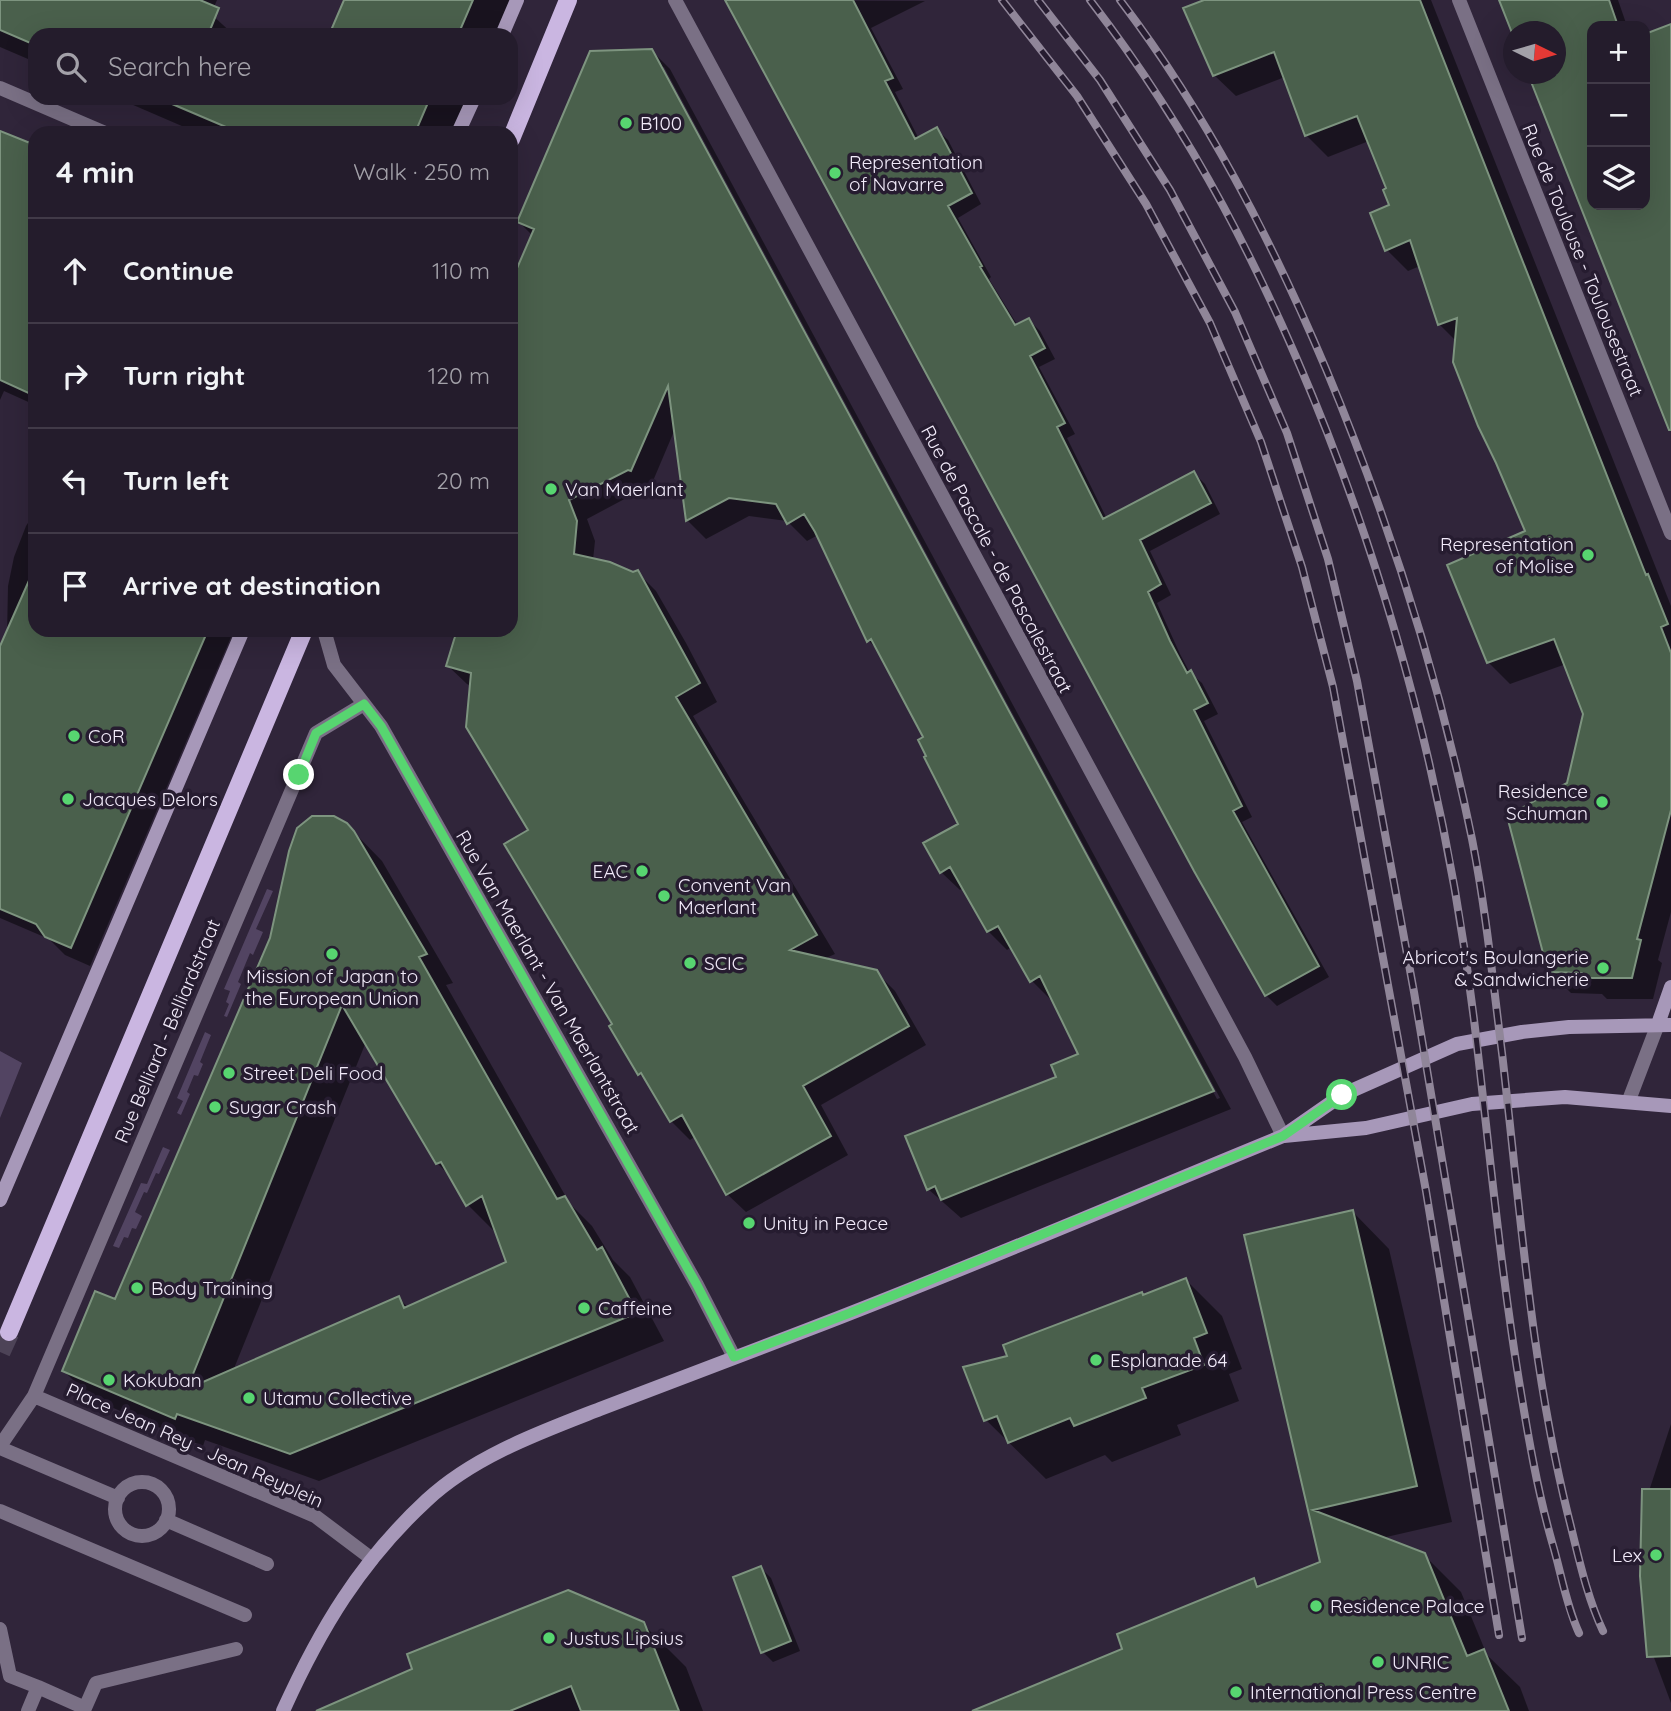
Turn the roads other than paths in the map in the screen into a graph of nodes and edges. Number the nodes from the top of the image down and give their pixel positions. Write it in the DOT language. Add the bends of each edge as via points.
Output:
graph roads {
  1 [pos="517,0"];
  2 [pos="568,0"];
  3 [pos="675,0"];
  4 [pos="1459,0"];
  5 [pos="505,28"];
  6 [pos="0,88"];
  7 [pos="28,100"];
  8 [pos="40,105"];
  9 [pos="471,105"];
  10 [pos="89,126"];
  11 [pos="461,126"];
  12 [pos="516,126"];
  13 [pos="1671,533"];
  14 [pos="240,637"];
  15 [pos="301,637"];
  16 [pos="326,637"];
  17 [pos="364,704"];
  18 [pos="1671,987"];
  19 [pos="1664,1024"];
  20 [pos="1629,1100"];
  21 [pos="1671,1106"];
  22 [pos="1283,1136"];
  23 [pos="0,1200"];
  24 [pos="9,1332"];
  25 [pos="734,1357"];
  26 [pos="34,1396"];
  27 [pos="0,1447"];
  28 [pos="118,1499"];
  29 [pos="0,1511"];
  30 [pos="166,1520"];
  31 [pos="372,1559"];
  32 [pos="267,1564"];
  33 [pos="245,1615"];
  34 [pos="0,1629"];
  35 [pos="236,1649"];
  36 [pos="38,1687"];
  37 [pos="85,1709"];
  38 [pos="28,1711"];
  39 [pos="283,1711"];
  1 -- 5 [label="street"];
  2 -- 12 [label="main road"];
  3 -- 22 [label="street, Rue de Pascale - de Pascalestraat" via="1245,1057"];
  4 -- 13 [label="street, Rue de Toulouse - Toulousestraat"];
  6 -- 7 [label="street"];
  8 -- 10 [label="street"];
  9 -- 11 [label="street"];
  14 -- 23 [label="street"];
  15 -- 24 [label="main road, Rue Belliard - Belliardstraat"];
  16 -- 17 [label="street, Rue Van Maerlant - Van Maerlantstraat" via="334,665"];
  17 -- 25 [label="street, Rue Van Maerlant - Van Maerlantstraat" via="381,726"];
  17 -- 26 [label="street, Rue Belliard - Belliardstraat" via="316,733"];
  18 -- 19 [label="street"];
  19 -- 20 [label="street"];
  19 -- 22 [label="street" via="1557,1028 1458,1044 1342,1095"];
  20 -- 21 [label="street"];
  20 -- 22 [label="street" via="1565,1097 1472,1104 1366,1128"];
  22 -- 25 [label="street"];
  25 -- 31 [label="street" via="560,1425 469,1469 428,1499"];
  26 -- 27 [label="street, Rue Belliard - Belliardstraat"];
  26 -- 31 [label="street, Place Jean Rey - Jean Reyplein" via="315,1516"];
  27 -- 28 [label="street"];
  28 -- 30 [label="street" via="117,1519 131,1534 152,1534"];
  28 -- 30 [label="street" via="132,1484 153,1485 167,1499"];
  29 -- 33 [label="street"];
  30 -- 32 [label="street"];
  31 -- 39 [label="street" via="339,1603"];
  34 -- 36 [label="street" via="10,1676"];
  35 -- 37 [label="street" via="96,1683"];
  36 -- 37 [label="street"];
  36 -- 38 [label="street"];
}
